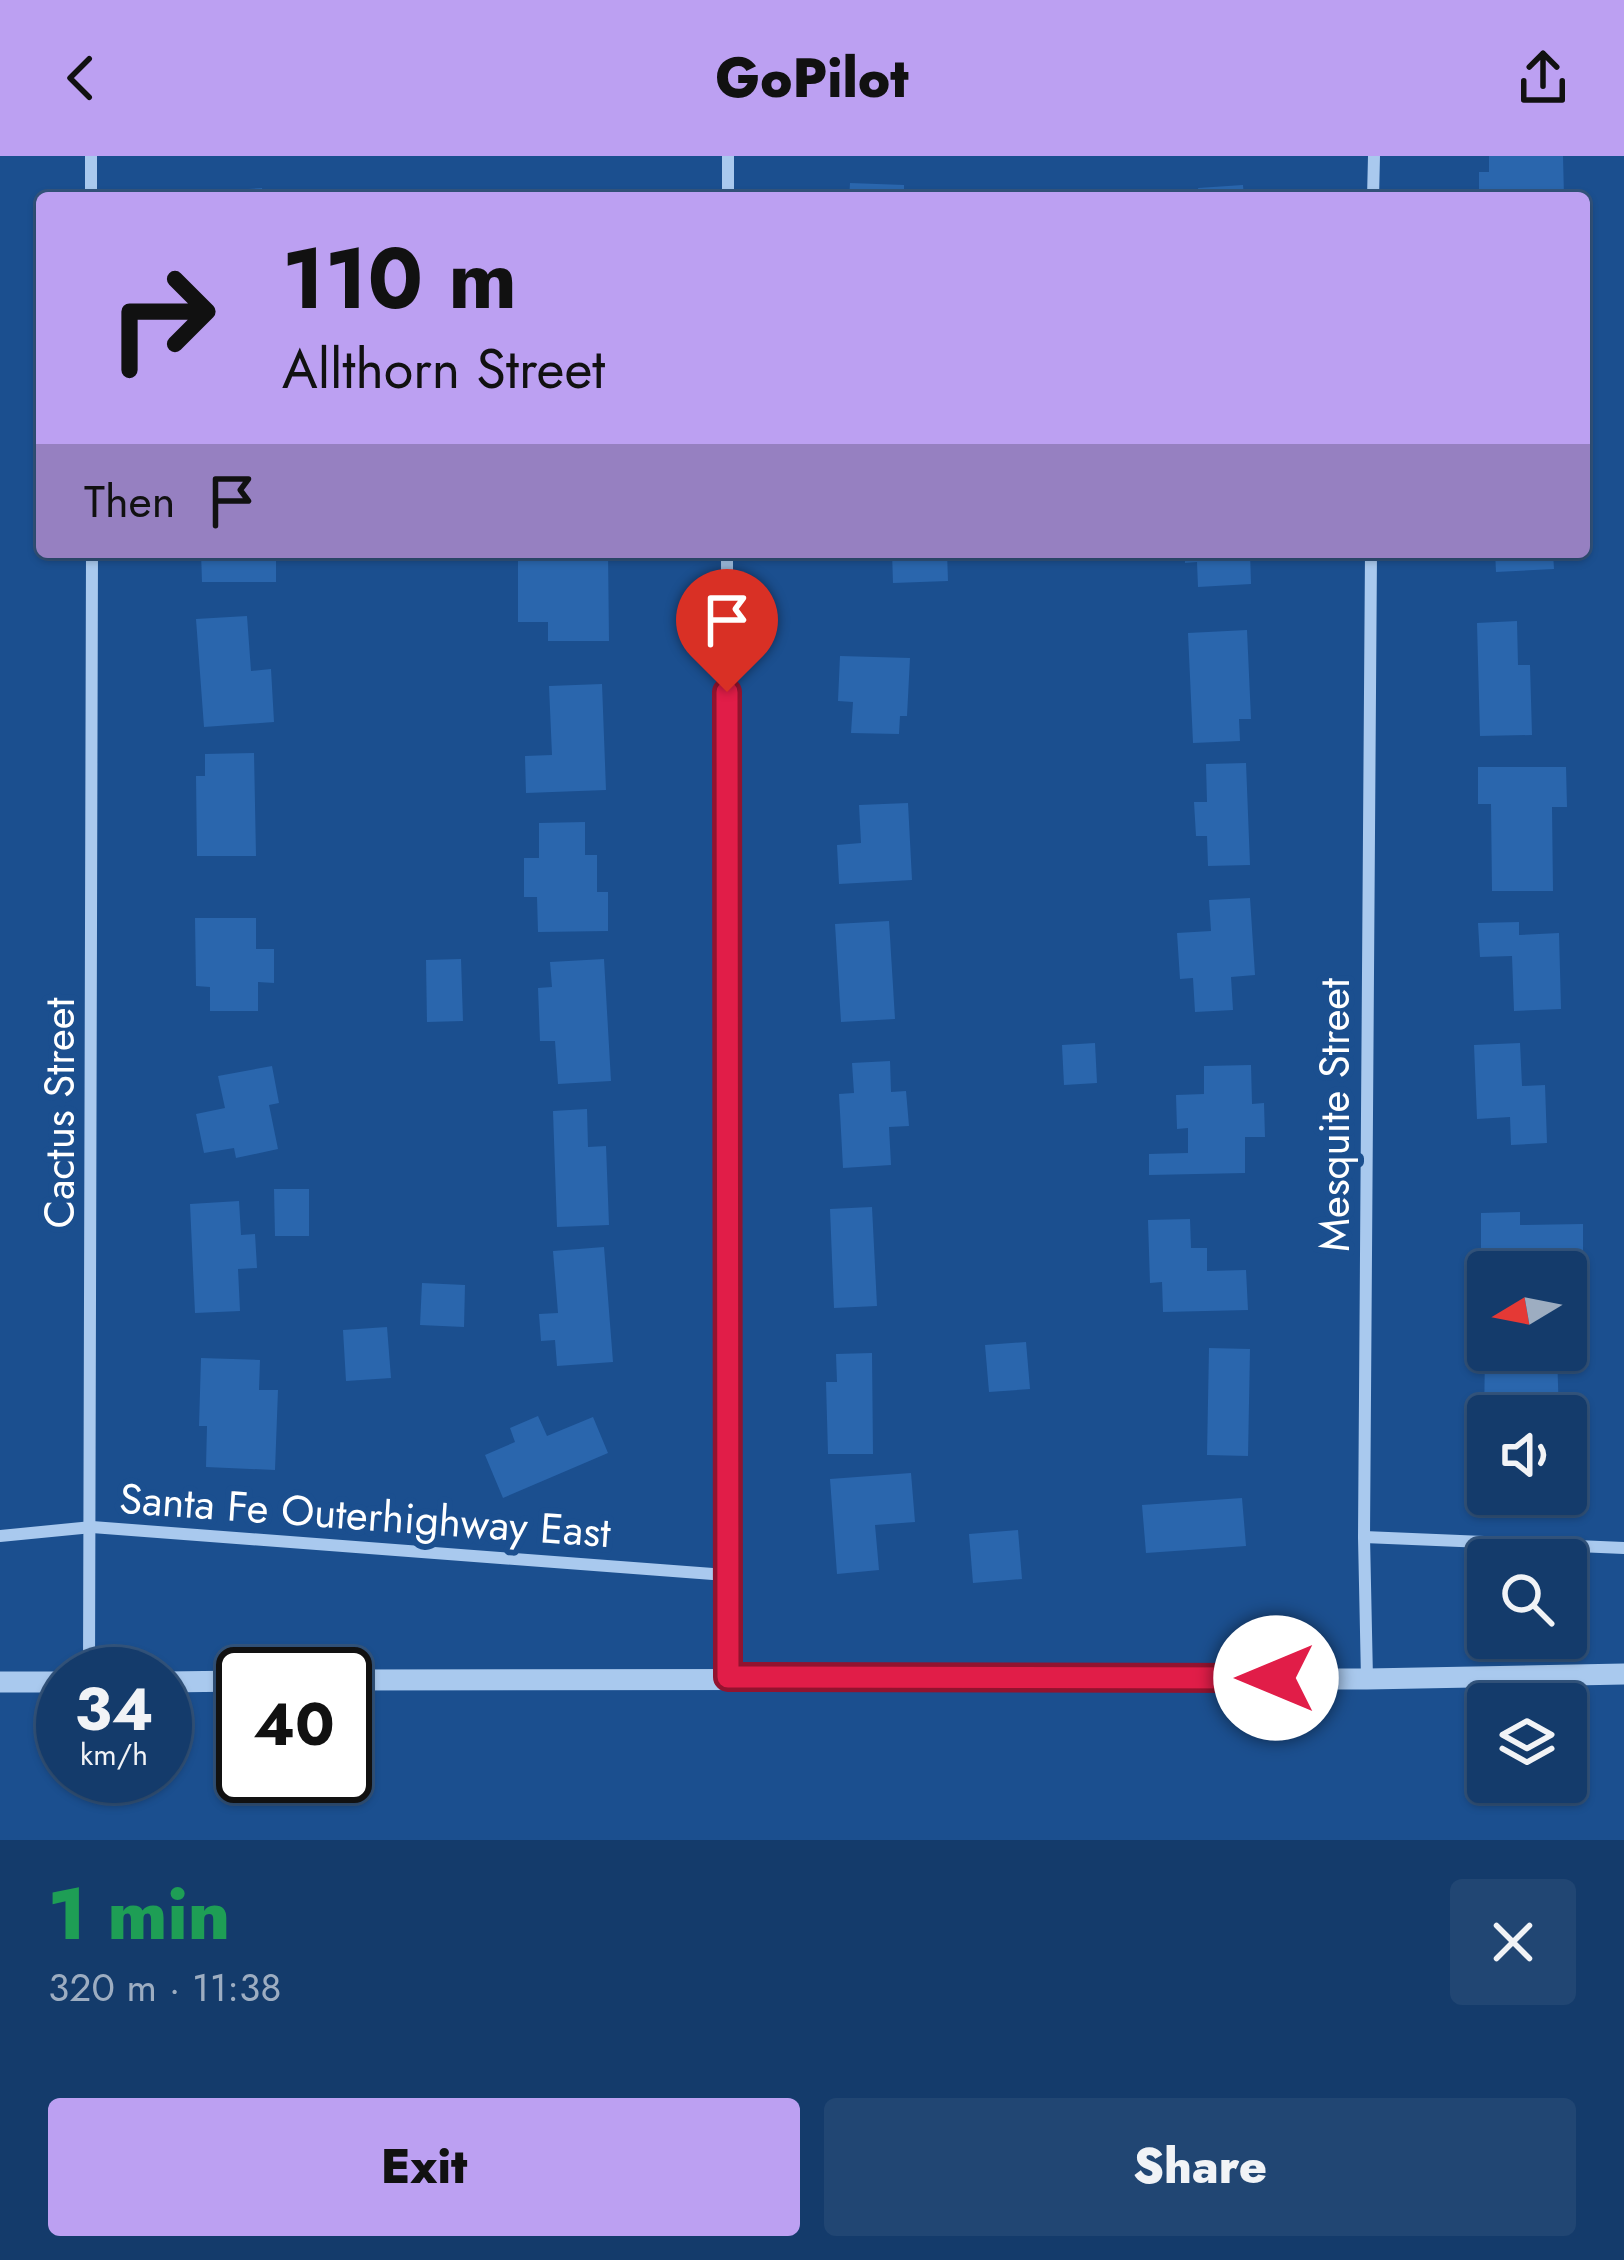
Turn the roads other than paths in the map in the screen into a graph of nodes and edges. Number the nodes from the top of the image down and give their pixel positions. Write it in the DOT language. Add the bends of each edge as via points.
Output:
graph roads {
  1 [pos="92,156"];
  2 [pos="728,156"];
  3 [pos="1374,156"];
  4 [pos="92,192"];
  5 [pos="728,192"];
  6 [pos="1373,192"];
  7 [pos="92,558"];
  8 [pos="728,558"];
  9 [pos="1371,558"];
  10 [pos="92,1527"];
  11 [pos="0,1537"];
  12 [pos="1364,1537"];
  13 [pos="1624,1548"];
  14 [pos="726,1575"];
  15 [pos="90,1647"];
  16 [pos="1624,1674"];
  17 [pos="728,1677"];
  18 [pos="1367,1679"];
  19 [pos="372,1680"];
  20 [pos="0,1682"];
  21 [pos="36,1682"];
  1 -- 4 [label="street"];
  2 -- 5 [label="street"];
  3 -- 6 [label="street"];
  7 -- 10 [label="street, Cactus Street"];
  8 -- 14 [label="street"];
  9 -- 12 [label="street, Mesquite Street"];
  10 -- 11 [label="street, Santa Fe Outerhighway East"];
  10 -- 14 [label="street, Santa Fe Outerhighway East"];
  10 -- 15 [label="street, Cactus Street"];
  12 -- 13 [label="street"];
  12 -- 18 [label="street, Mesquite Street"];
  14 -- 17 [label="street"];
  16 -- 18 [label="street"];
  17 -- 18 [label="street"];
  17 -- 19 [label="street"];
  20 -- 21 [label="street"];
}
